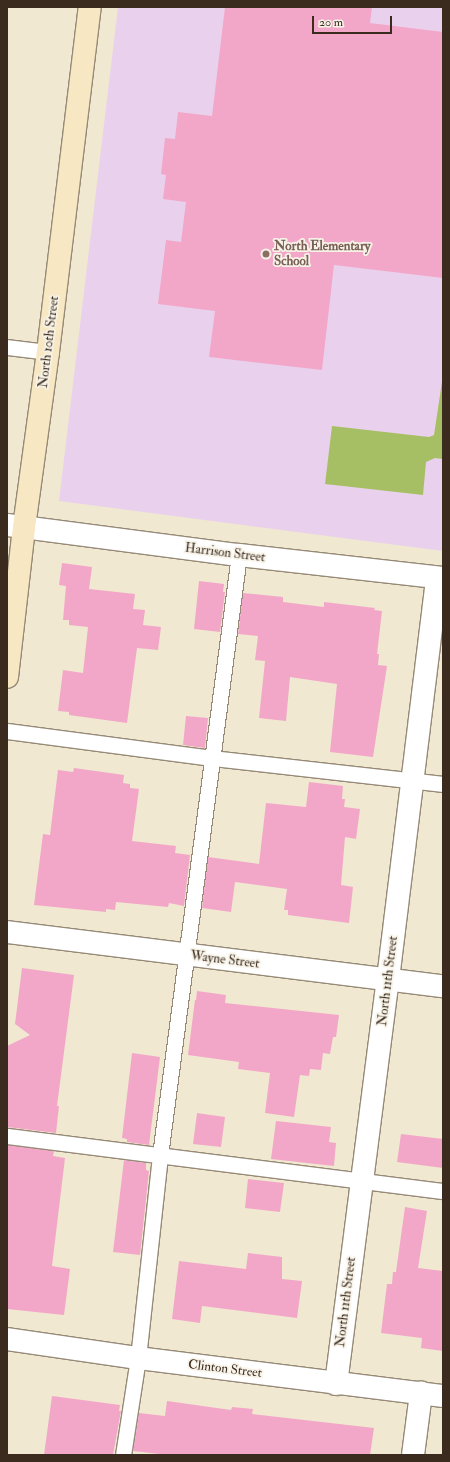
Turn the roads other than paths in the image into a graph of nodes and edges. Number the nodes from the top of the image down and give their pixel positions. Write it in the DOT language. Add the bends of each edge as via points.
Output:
graph roads {
  1 [pos="90,7"];
  2 [pos="7,347"];
  3 [pos="48,352"];
  4 [pos="16,526"];
  5 [pos="239,555"];
  6 [pos="440,578"];
  7 [pos="7,677"];
  8 [pos="7,731"];
  9 [pos="212,758"];
  10 [pos="412,780"];
  11 [pos="443,784"];
  12 [pos="7,932"];
  13 [pos="187,956"];
  14 [pos="388,980"];
  15 [pos="443,986"];
  16 [pos="7,1136"];
  17 [pos="160,1155"];
  18 [pos="362,1181"];
  19 [pos="443,1191"];
  20 [pos="7,1339"];
  21 [pos="138,1358"];
  22 [pos="336,1384"];
  23 [pos="421,1394"];
  24 [pos="443,1396"];
  25 [pos="123,1455"];
  26 [pos="413,1455"];
  1 -- 3 [label="main road, North 10th Street"];
  2 -- 3 [label="lane"];
  3 -- 4 [label="main road, North 10th Street"];
  4 -- 5 [label="street, Harrison Street"];
  4 -- 7 [label="main road, North 10th Street"];
  5 -- 6 [label="street, Harrison Street"];
  5 -- 9 [label="lane"];
  6 -- 10 [label="street, North 11th Street"];
  8 -- 9 [label="lane"];
  9 -- 10 [label="lane"];
  9 -- 13 [label="lane"];
  10 -- 11 [label="lane"];
  10 -- 14 [label="street, North 11th Street"];
  12 -- 13 [label="street, Wayne Street"];
  13 -- 14 [label="street, Wayne Street"];
  13 -- 17 [label="lane"];
  14 -- 15 [label="street, Wayne Street"];
  14 -- 18 [label="street, North 11th Street"];
  16 -- 17 [label="lane"];
  17 -- 18 [label="lane"];
  17 -- 21 [label="lane"];
  18 -- 19 [label="lane"];
  18 -- 22 [label="street, North 11th Street"];
  20 -- 21 [label="street, Clinton Street"];
  21 -- 22 [label="street, Clinton Street"];
  21 -- 25 [label="lane"];
  22 -- 23 [label="street, Clinton Street"];
  23 -- 24 [label="street, Clinton Street"];
  23 -- 26 [label="street"];
}
